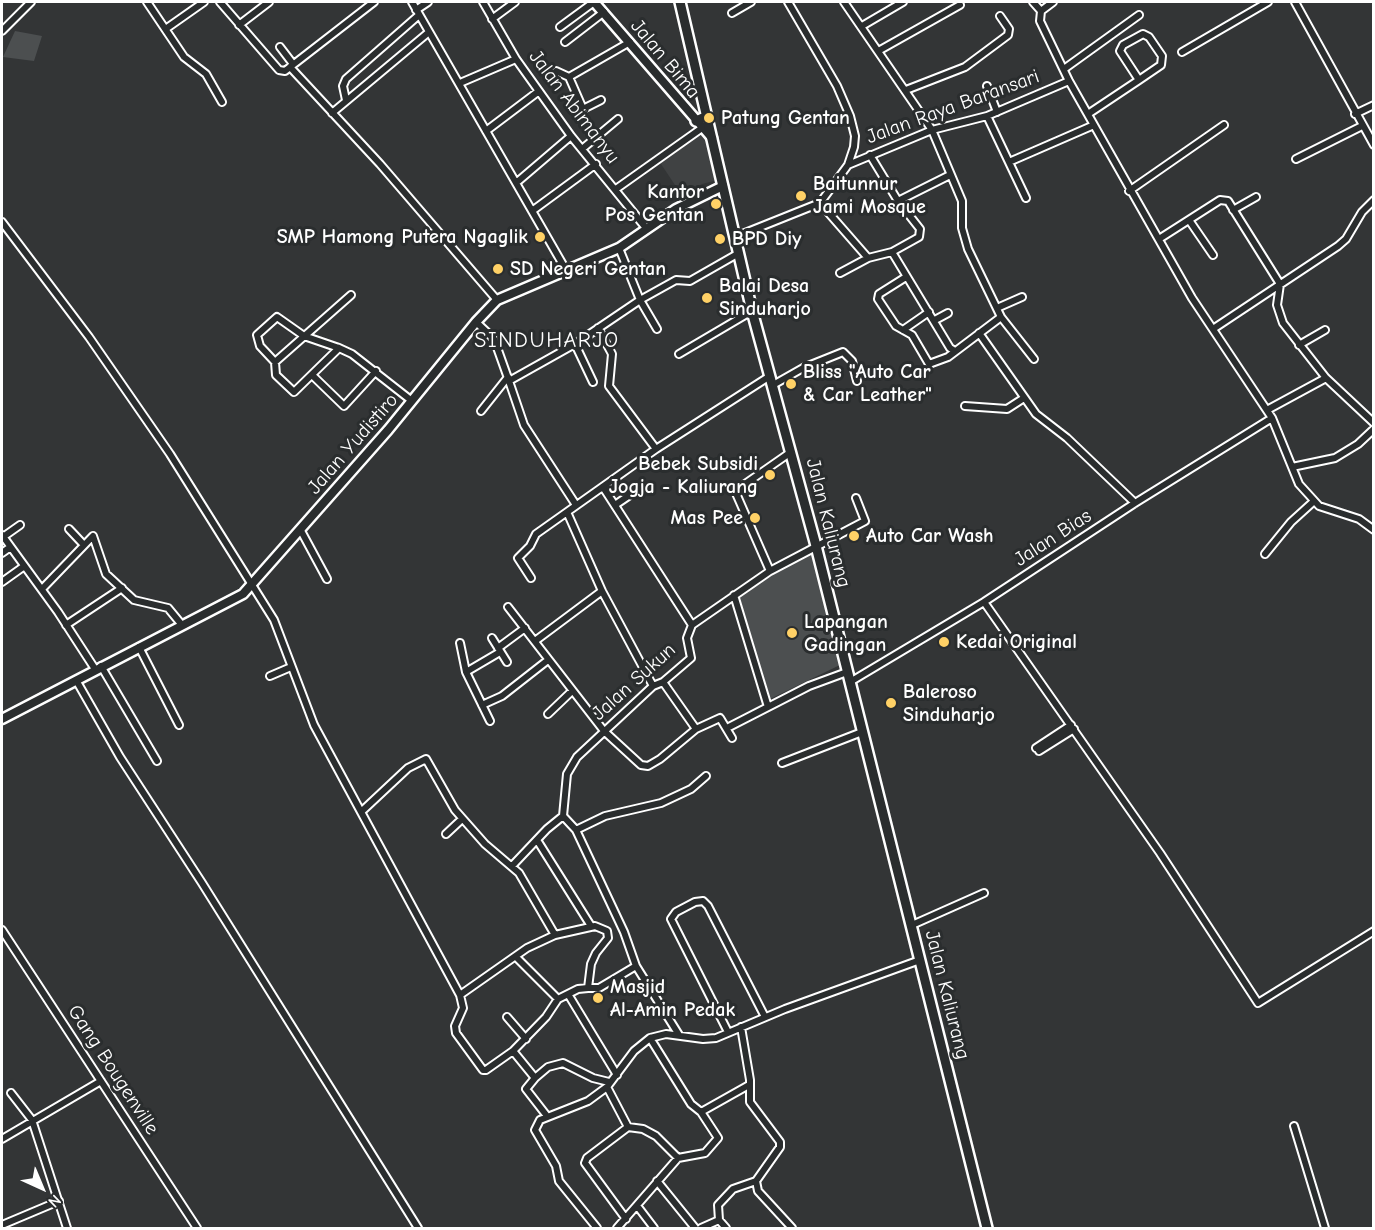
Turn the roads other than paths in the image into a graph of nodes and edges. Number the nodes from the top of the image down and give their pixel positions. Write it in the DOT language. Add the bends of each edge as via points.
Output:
graph roads {
  1 [pos="31,2"];
  2 [pos="147,2"];
  3 [pos="220,2"];
  4 [pos="269,2"];
  5 [pos="374,2"];
  6 [pos="412,2"];
  7 [pos="428,2"];
  8 [pos="483,2"];
  9 [pos="515,2"];
  10 [pos="594,2"];
  11 [pos="680,2"];
  12 [pos="751,2"];
  13 [pos="788,2"];
  14 [pos="844,2"];
  15 [pos="903,2"];
  16 [pos="1033,2"];
  17 [pos="1053,2"];
  18 [pos="1268,2"];
  19 [pos="1295,2"];
  20 [pos="200,3"];
  21 [pos="960,5"];
  22 [pos="1041,11"];
  23 [pos="418,12"];
  24 [pos="604,12"];
  25 [pos="732,14"];
  26 [pos="1139,15"];
  27 [pos="1000,16"];
  28 [pos="492,19"];
  29 [pos="239,25"];
  30 [pos="862,26"];
  31 [pos="560,27"];
  32 [pos="167,28"];
  33 [pos="2,31"];
  34 [pos="429,32"];
  35 [pos="566,42"];
  36 [pos="630,42"];
  37 [pos="279,47"];
  38 [pos="880,50"];
  39 [pos="1182,52"];
  40 [pos="516,59"];
  41 [pos="292,65"];
  42 [pos="1064,69"];
  43 [pos="556,71"];
  44 [pos="569,77"];
  45 [pos="1139,80"];
  46 [pos="1069,81"];
  47 [pos="460,83"];
  48 [pos="987,86"];
  49 [pos="906,90"];
  50 [pos="539,91"];
  51 [pos="346,100"];
  52 [pos="601,100"];
  53 [pos="222,102"];
  54 [pos="1374,105"];
  55 [pos="332,112"];
  56 [pos="997,112"];
  57 [pos="1088,114"];
  58 [pos="1355,114"];
  59 [pos="707,116"];
  60 [pos="987,116"];
  61 [pos="618,119"];
  62 [pos="699,125"];
  63 [pos="1094,125"];
  64 [pos="1224,125"];
  65 [pos="1362,126"];
  66 [pos="932,130"];
  67 [pos="486,131"];
  68 [pos="570,136"];
  69 [pos="1371,136"];
  70 [pos="712,138"];
  71 [pos="1374,145"];
  72 [pos="582,149"];
  73 [pos="870,155"];
  74 [pos="1296,159"];
  75 [pos="1009,162"];
  76 [pos="596,164"];
  77 [pos="848,165"];
  78 [pos="950,175"];
  79 [pos="516,183"];
  80 [pos="723,186"];
  81 [pos="616,189"];
  82 [pos="1129,191"];
  83 [pos="1256,197"];
  84 [pos="1026,198"];
  85 [pos="1374,200"];
  86 [pos="898,201"];
  87 [pos="820,203"];
  88 [pos="1233,210"];
  89 [pos="532,211"];
  90 [pos="1189,220"];
  91 [pos="2,222"];
  92 [pos="646,228"];
  93 [pos="735,237"];
  94 [pos="1159,239"];
  95 [pos="619,248"];
  96 [pos="892,252"];
  97 [pos="739,253"];
  98 [pos="1213,255"];
  99 [pos="868,258"];
  100 [pos="566,270"];
  101 [pos="840,273"];
  102 [pos="906,277"];
  103 [pos="1280,284"];
  104 [pos="351,295"];
  105 [pos="1023,297"];
  106 [pos="497,300"];
  107 [pos="640,300"];
  108 [pos="996,308"];
  109 [pos="752,311"];
  110 [pos="929,312"];
  111 [pos="948,313"];
  112 [pos="1001,317"];
  113 [pos="935,320"];
  114 [pos="476,322"];
  115 [pos="598,327"];
  116 [pos="657,329"];
  117 [pos="1213,329"];
  118 [pos="903,330"];
  119 [pos="1325,330"];
  120 [pos="979,333"];
  121 [pos="304,336"];
  122 [pos="575,344"];
  123 [pos="1299,345"];
  124 [pos="339,348"];
  125 [pos="955,351"];
  126 [pos="679,354"];
  127 [pos="1034,359"];
  128 [pos="275,362"];
  129 [pos="376,371"];
  130 [pos="312,375"];
  131 [pos="1326,378"];
  132 [pos="508,379"];
  133 [pos="772,380"];
  134 [pos="857,381"];
  135 [pos="593,382"];
  136 [pos="1024,398"];
  137 [pos="412,401"];
  138 [pos="965,406"];
  139 [pos="1267,410"];
  140 [pos="481,411"];
  141 [pos="1272,418"];
  142 [pos="1374,423"];
  143 [pos="1374,429"];
  144 [pos="657,449"];
  145 [pos="791,452"];
  146 [pos="1292,467"];
  147 [pos="643,486"];
  148 [pos="603,487"];
  149 [pos="856,498"];
  150 [pos="1313,502"];
  151 [pos="1135,503"];
  152 [pos="576,505"];
  153 [pos="615,505"];
  154 [pos="567,512"];
  155 [pos="20,525"];
  156 [pos="69,529"];
  157 [pos="300,529"];
  158 [pos="1374,530"];
  159 [pos="2,536"];
  160 [pos="84,545"];
  161 [pos="9,548"];
  162 [pos="816,548"];
  163 [pos="2,553"];
  164 [pos="1265,554"];
  165 [pos="23,567"];
  166 [pos="770,571"];
  167 [pos="531,578"];
  168 [pos="327,579"];
  169 [pos="2,582"];
  170 [pos="254,584"];
  171 [pos="122,588"];
  172 [pos="42,589"];
  173 [pos="602,591"];
  174 [pos="734,595"];
  175 [pos="984,602"];
  176 [pos="508,607"];
  177 [pos="66,625"];
  178 [pos="182,625"];
  179 [pos="692,625"];
  180 [pos="525,628"];
  181 [pos="492,638"];
  182 [pos="535,641"];
  183 [pos="460,643"];
  184 [pos="139,647"];
  185 [pos="499,650"];
  186 [pos="548,660"];
  187 [pos="507,662"];
  188 [pos="291,667"];
  189 [pos="98,668"];
  190 [pos="466,672"];
  191 [pos="848,672"];
  192 [pos="270,676"];
  193 [pos="76,680"];
  194 [pos="663,682"];
  195 [pos="850,682"];
  196 [pos="653,686"];
  197 [pos="572,691"];
  198 [pos="482,705"];
  199 [pos="768,707"];
  200 [pos="549,714"];
  201 [pos="2,719"];
  202 [pos="490,721"];
  203 [pos="179,724"];
  204 [pos="1073,727"];
  205 [pos="726,728"];
  206 [pos="696,729"];
  207 [pos="604,732"];
  208 [pos="862,732"];
  209 [pos="732,738"];
  210 [pos="1038,749"];
  211 [pos="157,762"];
  212 [pos="782,763"];
  213 [pos="706,776"];
  214 [pos="361,812"];
  215 [pos="563,816"];
  216 [pos="462,819"];
  217 [pos="576,830"];
  218 [pos="446,834"];
  219 [pos="537,840"];
  220 [pos="512,866"];
  221 [pos="984,893"];
  222 [pos="912,925"];
  223 [pos="591,926"];
  224 [pos="2,930"];
  225 [pos="1374,931"];
  226 [pos="555,935"];
  227 [pos="516,957"];
  228 [pos="920,960"];
  229 [pos="636,966"];
  230 [pos="588,988"];
  231 [pos="568,993"];
  232 [pos="460,995"];
  233 [pos="558,999"];
  234 [pos="507,1017"];
  235 [pos="765,1017"];
  236 [pos="741,1027"];
  237 [pos="728,1032"];
  238 [pos="679,1035"];
  239 [pos="650,1038"];
  240 [pos="526,1039"];
  241 [pos="513,1051"];
  242 [pos="617,1075"];
  243 [pos="535,1078"];
  244 [pos="101,1081"];
  245 [pos="608,1084"];
  246 [pos="749,1085"];
  247 [pos="11,1093"];
  248 [pos="701,1112"];
  249 [pos="547,1116"];
  250 [pos="32,1120"];
  251 [pos="1294,1126"];
  252 [pos="628,1127"];
  253 [pos="2,1139"];
  254 [pos="678,1158"];
  255 [pos="657,1181"];
  256 [pos="756,1181"];
  257 [pos="59,1201"];
  258 [pos="638,1207"];
  259 [pos="626,1219"];
  260 [pos="719,1220"];
  261 [pos="2,1225"];
  262 [pos="67,1227"];
  263 [pos="59,1228"];
  264 [pos="197,1228"];
  265 [pos="417,1228"];
  266 [pos="597,1228"];
  267 [pos="618,1228"];
  268 [pos="654,1228"];
  269 [pos="695,1228"];
  270 [pos="701,1228"];
  271 [pos="726,1228"];
  272 [pos="792,1228"];
  273 [pos="987,1228"];
  274 [pos="1325,1228"];
  1 -- 33 [label="street"];
  2 -- 32 [label="street"];
  3 -- 29 [label="street"];
  4 -- 29 [label="street"];
  5 -- 41 [label="street"];
  6 -- 23 [label="street"];
  7 -- 23 [label="street"];
  8 -- 28 [label="street, Jalan Abimanyu"];
  9 -- 28 [label="street"];
  10 -- 24 [label="street, Jalan Bima"];
  10 -- 31 [label="street"];
  11 -- 59 [label="main road, Jalan Kaliurang"];
  12 -- 25 [label="street"];
  13 -- 77 [label="street" via="850,116 855,136"];
  14 -- 30 [label="street"];
  15 -- 30 [label="street"];
  16 -- 22 [label="street"];
  17 -- 22 [label="street"];
  18 -- 39 [label="street"];
  19 -- 58 [label="street"];
  20 -- 32 [label="street"];
  21 -- 38 [label="street"];
  22 -- 42 [label="street" via="1044,30"];
  23 -- 34 [label="street"];
  23 -- 51 [label="street" via="346,79"];
  24 -- 35 [label="street"];
  24 -- 36 [label="street, Jalan Bima"];
  26 -- 42 [label="street"];
  27 -- 49 [label="street" via="1009,29 1008,35 965,67"];
  28 -- 40 [label="street, Jalan Abimanyu"];
  29 -- 41 [label="street" via="279,70 285,71"];
  30 -- 38 [label="street"];
  32 -- 53 [label="street" via="184,57 206,74"];
  34 -- 47 [label="street"];
  34 -- 51 [label="street"];
  36 -- 44 [label="street"];
  36 -- 62 [label="street, Jalan Bima"];
  37 -- 41 [label="street"];
  38 -- 49 [label="street"];
  40 -- 47 [label="street"];
  40 -- 50 [label="street, Jalan Abimanyu"];
  41 -- 55 [label="street"];
  42 -- 46 [label="street"];
  43 -- 44 [label="street"];
  44 -- 52 [label="street" via="583,109"];
  45 -- 45 [label="street" via="1120,51 1143,33 1163,61"];
  45 -- 57 [label="street"];
  46 -- 56 [label="street, Jalan Raya Baransari"];
  46 -- 57 [label="street"];
  47 -- 67 [label="street"];
  48 -- 56 [label="street"];
  49 -- 66 [label="street"];
  50 -- 67 [label="street"];
  50 -- 68 [label="street, Jalan Abimanyu"];
  51 -- 55 [label="street"];
  54 -- 58 [label="street"];
  55 -- 106 [label="street"];
  56 -- 60 [label="street, Jalan Raya Baransari"];
  57 -- 63 [label="street"];
  58 -- 65 [label="street"];
  59 -- 62 [label="main road"];
  59 -- 70 [label="main road, Jalan Kaliurang"];
  60 -- 66 [label="street, Jalan Raya Baransari"];
  60 -- 75 [label="street"];
  61 -- 72 [label="street"];
  62 -- 70 [label="street, Jalan Bima"];
  62 -- 81 [label="street"];
  63 -- 75 [label="street"];
  63 -- 82 [label="street"];
  64 -- 82 [label="street"];
  65 -- 69 [label="street"];
  65 -- 74 [label="street"];
  66 -- 73 [label="street, Jalan Raya Baransari"];
  66 -- 78 [label="street"];
  67 -- 79 [label="street"];
  68 -- 72 [label="street, Jalan Abimanyu"];
  68 -- 79 [label="street"];
  69 -- 71 [label="street"];
  70 -- 80 [label="main road, Jalan Kaliurang"];
  72 -- 76 [label="street, Jalan Abimanyu"];
  73 -- 77 [label="street, Jalan Raya Baransari"];
  73 -- 86 [label="street"];
  75 -- 84 [label="street"];
  76 -- 81 [label="street, Jalan Abimanyu"];
  76 -- 89 [label="street"];
  77 -- 87 [label="street"];
  78 -- 86 [label="street"];
  78 -- 108 [label="street" via="964,209 962,228 968,249"];
  79 -- 89 [label="street"];
  80 -- 92 [label="street, Jalan Yudistiro"];
  80 -- 93 [label="main road, Jalan Kaliurang"];
  81 -- 92 [label="street, Jalan Abimanyu"];
  82 -- 94 [label="street"];
  83 -- 88 [label="street"];
  85 -- 103 [label="street" via="1346,238"];
  86 -- 96 [label="street" via="921,233"];
  87 -- 93 [label="street"];
  87 -- 99 [label="street"];
  88 -- 90 [label="street" via="1224,199"];
  88 -- 103 [label="street"];
  89 -- 100 [label="street"];
  90 -- 94 [label="street"];
  90 -- 98 [label="street"];
  91 -- 170 [label="street" via="89,337"];
  92 -- 95 [label="street, Jalan Yudistiro"];
  93 -- 97 [label="main road, Jalan Kaliurang"];
  94 -- 117 [label="street"];
  95 -- 100 [label="street, Jalan Yudistiro"];
  95 -- 107 [label="street"];
  96 -- 99 [label="street"];
  96 -- 102 [label="street"];
  97 -- 107 [label="street" via="690,281 676,280"];
  97 -- 109 [label="main road, Jalan Kaliurang"];
  99 -- 101 [label="street"];
  100 -- 106 [label="street, Jalan Yudistiro"];
  102 -- 110 [label="street"];
  102 -- 118 [label="street" via="878,297 896,326"];
  103 -- 117 [label="street"];
  103 -- 123 [label="street" via="1280,315"];
  104 -- 121 [label="street"];
  105 -- 108 [label="street"];
  106 -- 114 [label="street, Jalan Yudistiro"];
  107 -- 115 [label="street"];
  107 -- 116 [label="street"];
  108 -- 112 [label="street"];
  109 -- 126 [label="street"];
  109 -- 133 [label="main road, Jalan Kaliurang"];
  110 -- 113 [label="street"];
  110 -- 118 [label="street"];
  111 -- 113 [label="street"];
  112 -- 120 [label="street"];
  112 -- 127 [label="street"];
  113 -- 125 [label="street"];
  114 -- 132 [label="street" via="494,339"];
  114 -- 137 [label="street, Jalan Yudistiro"];
  115 -- 122 [label="street"];
  115 -- 144 [label="street" via="612,354 609,386"];
  117 -- 139 [label="street"];
  118 -- 125 [label="street" via="912,335 929,364 940,362"];
  119 -- 123 [label="street"];
  120 -- 125 [label="street"];
  120 -- 136 [label="street"];
  121 -- 124 [label="street"];
  121 -- 128 [label="street"];
  121 -- 128 [label="street" via="277,317 265,325 257,341"];
  122 -- 132 [label="street"];
  122 -- 135 [label="street"];
  123 -- 131 [label="street"];
  124 -- 129 [label="street"];
  124 -- 130 [label="street"];
  128 -- 130 [label="street" via="276,375 294,392"];
  129 -- 130 [label="street" via="344,406"];
  129 -- 137 [label="street"];
  131 -- 139 [label="street"];
  131 -- 142 [label="street"];
  132 -- 140 [label="street"];
  132 -- 152 [label="street" via="524,425"];
  133 -- 134 [label="street" via="843,352 852,361"];
  133 -- 144 [label="street"];
  133 -- 145 [label="main road, Jalan Kaliurang"];
  136 -- 138 [label="street" via="1007,409"];
  136 -- 151 [label="street" via="1036,414 1061,432"];
  137 -- 157 [label="street, Jalan Yudistiro"];
  139 -- 141 [label="street"];
  141 -- 146 [label="street"];
  141 -- 151 [label="street, Jalan Bias"];
  143 -- 146 [label="street" via="1335,458"];
  144 -- 148 [label="street"];
  145 -- 162 [label="main road, Jalan Kaliurang"];
  145 -- 166 [label="street" via="735,491"];
  146 -- 150 [label="street"];
  147 -- 153 [label="street"];
  148 -- 152 [label="street"];
  148 -- 153 [label="street"];
  149 -- 162 [label="street" via="865,521"];
  150 -- 158 [label="street" via="1359,519"];
  150 -- 164 [label="street"];
  151 -- 175 [label="street, Jalan Bias"];
  152 -- 154 [label="street"];
  153 -- 179 [label="street"];
  154 -- 167 [label="street" via="536,534 518,556"];
  154 -- 173 [label="street"];
  155 -- 159 [label="street"];
  156 -- 160 [label="street"];
  157 -- 168 [label="street"];
  157 -- 170 [label="street, Jalan Yudistiro"];
  159 -- 161 [label="street"];
  160 -- 171 [label="street" via="95,538 103,568"];
  160 -- 172 [label="street"];
  161 -- 163 [label="street"];
  161 -- 165 [label="street"];
  162 -- 166 [label="street"];
  162 -- 191 [label="main road, Jalan Kaliurang"];
  165 -- 169 [label="street"];
  165 -- 172 [label="street"];
  166 -- 174 [label="street"];
  170 -- 178 [label="street, Jalan Yudistiro" via="243,594"];
  170 -- 188 [label="street" via="274,620"];
  171 -- 177 [label="street"];
  171 -- 178 [label="street" via="137,602 168,608"];
  172 -- 177 [label="street"];
  173 -- 182 [label="street"];
  173 -- 196 [label="street"];
  174 -- 179 [label="street"];
  174 -- 199 [label="street"];
  175 -- 195 [label="street, Jalan Bias"];
  175 -- 204 [label="street"];
  176 -- 180 [label="street"];
  177 -- 189 [label="street"];
  178 -- 184 [label="street, Jalan Yudistiro"];
  179 -- 194 [label="street, Jalan Sukun" via="687,638 691,658"];
  180 -- 182 [label="street"];
  180 -- 185 [label="street"];
  181 -- 185 [label="street"];
  182 -- 186 [label="street"];
  183 -- 190 [label="street"];
  184 -- 189 [label="street, Jalan Yudistiro"];
  184 -- 203 [label="street"];
  185 -- 187 [label="street"];
  185 -- 190 [label="street"];
  186 -- 197 [label="street"];
  186 -- 198 [label="street" via="502,696"];
  188 -- 192 [label="street"];
  188 -- 214 [label="street" via="314,725"];
  189 -- 193 [label="street, Jalan Yudistiro"];
  189 -- 211 [label="street"];
  190 -- 198 [label="street"];
  191 -- 195 [label="main road, Jalan Kaliurang"];
  191 -- 199 [label="street"];
  193 -- 201 [label="street, Jalan Yudistiro"];
  193 -- 265 [label="street" via="114,748"];
  194 -- 196 [label="street, Jalan Sukun"];
  194 -- 206 [label="street"];
  195 -- 208 [label="main road, Jalan Kaliurang"];
  196 -- 207 [label="street, Jalan Sukun"];
  197 -- 200 [label="street"];
  197 -- 207 [label="street"];
  198 -- 202 [label="street"];
  199 -- 205 [label="street"];
  204 -- 210 [label="street"];
  204 -- 225 [label="street" via="1258,1003"];
  205 -- 206 [label="street" via="720,718"];
  205 -- 209 [label="street"];
  206 -- 207 [label="street" via="644,767"];
  207 -- 215 [label="street, Jalan Sukun" via="577,757 567,774"];
  208 -- 212 [label="street"];
  208 -- 222 [label="main road, Jalan Kaliurang"];
  213 -- 217 [label="street" via="692,789 661,803 605,816"];
  214 -- 216 [label="street" via="408,768 426,759"];
  214 -- 232 [label="street"];
  215 -- 217 [label="street"];
  215 -- 219 [label="street"];
  216 -- 218 [label="street"];
  216 -- 220 [label="street"];
  217 -- 229 [label="street"];
  219 -- 220 [label="street"];
  219 -- 223 [label="street"];
  220 -- 226 [label="street"];
  221 -- 222 [label="street"];
  222 -- 228 [label="main road, Jalan Kaliurang"];
  223 -- 226 [label="street"];
  223 -- 230 [label="street" via="602,927 608,938 591,964"];
  224 -- 244 [label="street, Gang Bougenville"];
  226 -- 227 [label="street"];
  227 -- 232 [label="street"];
  227 -- 233 [label="street"];
  228 -- 235 [label="street"];
  228 -- 273 [label="main road, Jalan Kaliurang"];
  229 -- 230 [label="street" via="599,988"];
  229 -- 238 [label="street"];
  230 -- 231 [label="street"];
  231 -- 233 [label="street"];
  231 -- 242 [label="street"];
  232 -- 241 [label="street" via="463,1008 454,1030 480,1068 486,1070"];
  233 -- 240 [label="street"];
  234 -- 240 [label="street"];
  235 -- 236 [label="street"];
  235 -- 237 [label="street" via="708,906 703,901 695,902 671,919"];
  236 -- 237 [label="street"];
  236 -- 246 [label="street"];
  237 -- 238 [label="street" via="703,1039"];
  238 -- 239 [label="street"];
  239 -- 242 [label="street" via="634,1051"];
  239 -- 248 [label="street" via="691,1104"];
  240 -- 241 [label="street"];
  241 -- 243 [label="street"];
  242 -- 245 [label="street"];
  243 -- 245 [label="street" via="548,1067 563,1063"];
  243 -- 249 [label="street" via="525,1089"];
  244 -- 250 [label="street"];
  244 -- 264 [label="street, Gang Bougenville"];
  245 -- 249 [label="street" via="579,1106"];
  245 -- 252 [label="street"];
  246 -- 248 [label="street"];
  246 -- 256 [label="street" via="750,1102 780,1144"];
  247 -- 250 [label="street"];
  248 -- 254 [label="street" via="718,1138 705,1153"];
  249 -- 266 [label="street" via="535,1130 556,1166 559,1181"];
  250 -- 253 [label="street"];
  250 -- 257 [label="street"];
  251 -- 274 [label="street"];
  252 -- 254 [label="street" via="656,1136"];
  252 -- 259 [label="street" via="585,1163"];
  254 -- 255 [label="street"];
  255 -- 258 [label="street"];
  255 -- 269 [label="street"];
  256 -- 260 [label="street" via="733,1189 724,1197 718,1205"];
  256 -- 272 [label="street" via="758,1191"];
  257 -- 261 [label="street"];
  257 -- 262 [label="street"];
  258 -- 259 [label="street"];
  258 -- 268 [label="street"];
  259 -- 267 [label="street"];
  260 -- 270 [label="street"];
  260 -- 271 [label="street"];
  262 -- 263 [label="street"];
}
